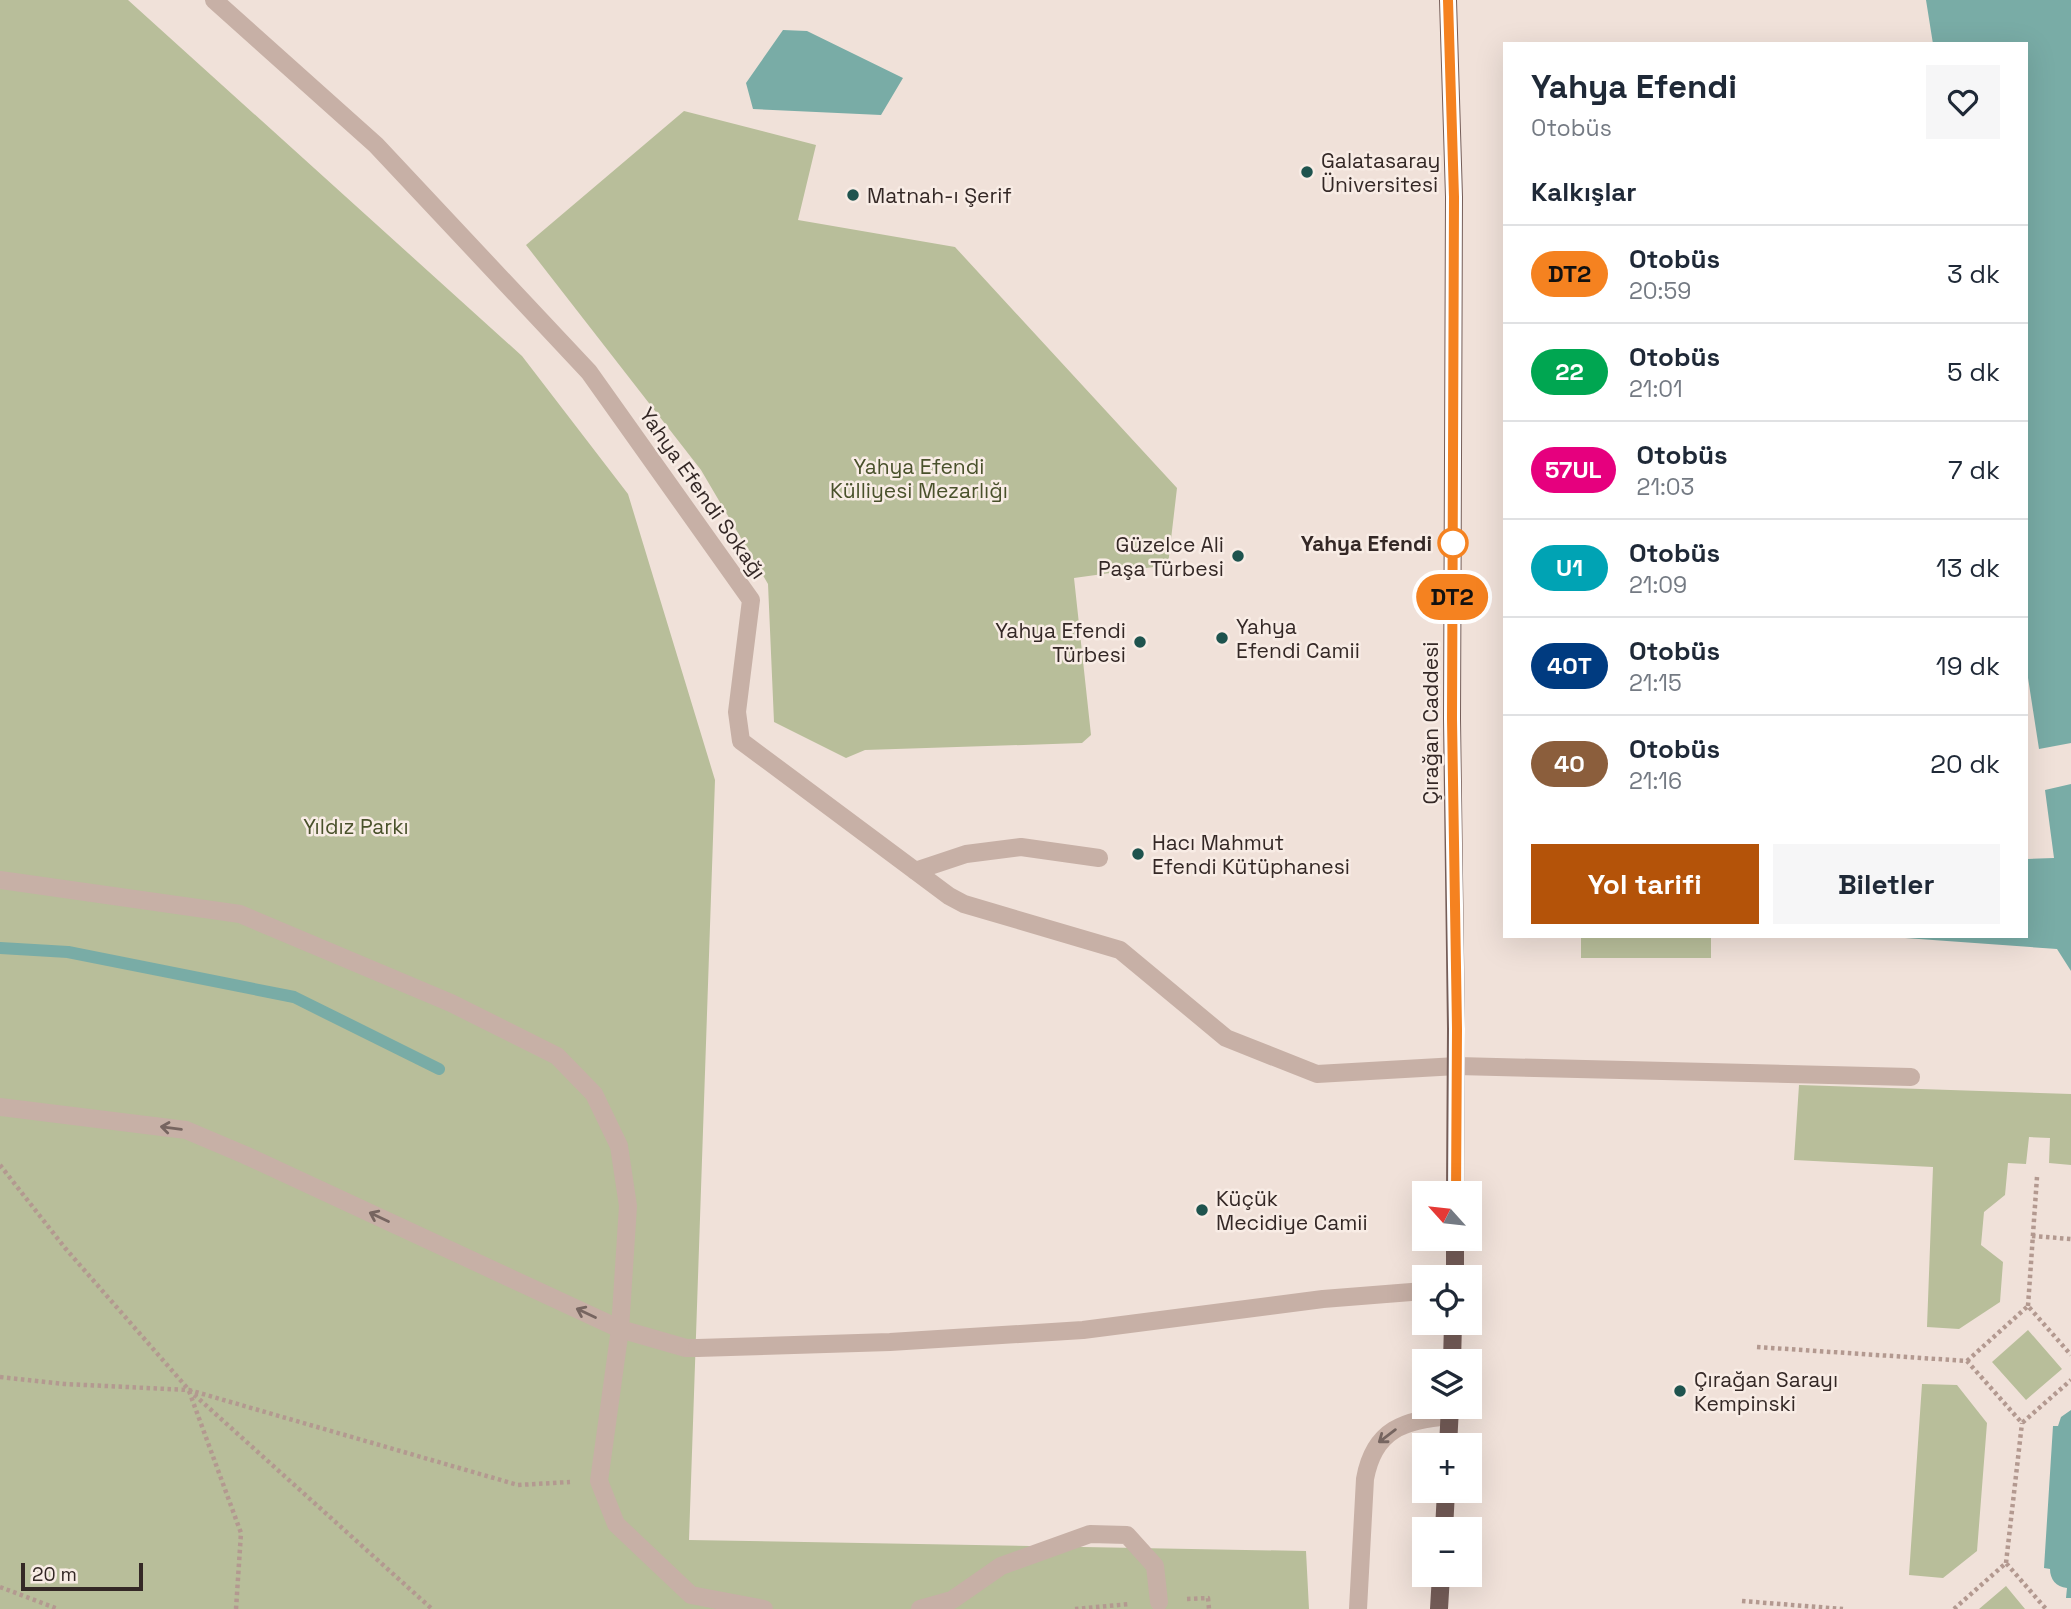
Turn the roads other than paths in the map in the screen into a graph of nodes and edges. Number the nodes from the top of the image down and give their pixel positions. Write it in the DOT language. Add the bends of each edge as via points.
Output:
graph roads {
  1 [pos="214,0"];
  2 [pos="1448,0"];
  3 [pos="1098,858"];
  4 [pos="915,870"];
  5 [pos="0,880"];
  6 [pos="1457,1066"];
  7 [pos="1911,1077"];
  8 [pos="0,1107"];
  9 [pos="1455,1181"];
  10 [pos="1412,1292"];
  11 [pos="620,1329"];
  12 [pos="1416,1419"];
  13 [pos="1440,1587"];
  14 [pos="1159,1602"];
  15 [pos="764,1609"];
  16 [pos="920,1609"];
  17 [pos="1358,1609"];
  18 [pos="1439,1609"];
  1 -- 4 [label="street, Yahya Efendi Sokağı" via="376,145 589,372 751,600 737,712 741,741"];
  2 -- 6 [label="main road, Çırağan Caddesi" via="1454,197 1452,719"];
  3 -- 4 [label="street" via="1021,847 966,854"];
  4 -- 6 [label="street, Yahya Efendi Sokağı" via="964,904 1120,950 1226,1038 1317,1074"];
  5 -- 11 [label="street" via="240,914 451,1003 557,1056 594,1094 619,1146 628,1206"];
  6 -- 7 [label="street, Yahya Efendi Sokağı"];
  6 -- 9 [label="main road, Çırağan Caddesi"];
  11 -- 8 [label="street, one-way" via="186,1129"];
  10 -- 11 [label="street" via="1083,1330 890,1342 686,1348"];
  11 -- 15 [label="street" via="598,1480 616,1524 691,1595"];
  12 -- 17 [label="street, one-way" via="1378,1442 1369,1459"];
  13 -- 18 [label="main road"];
  14 -- 16 [label="street" via="1155,1566 1127,1535 1090,1534 1001,1566 952,1600"];
}
